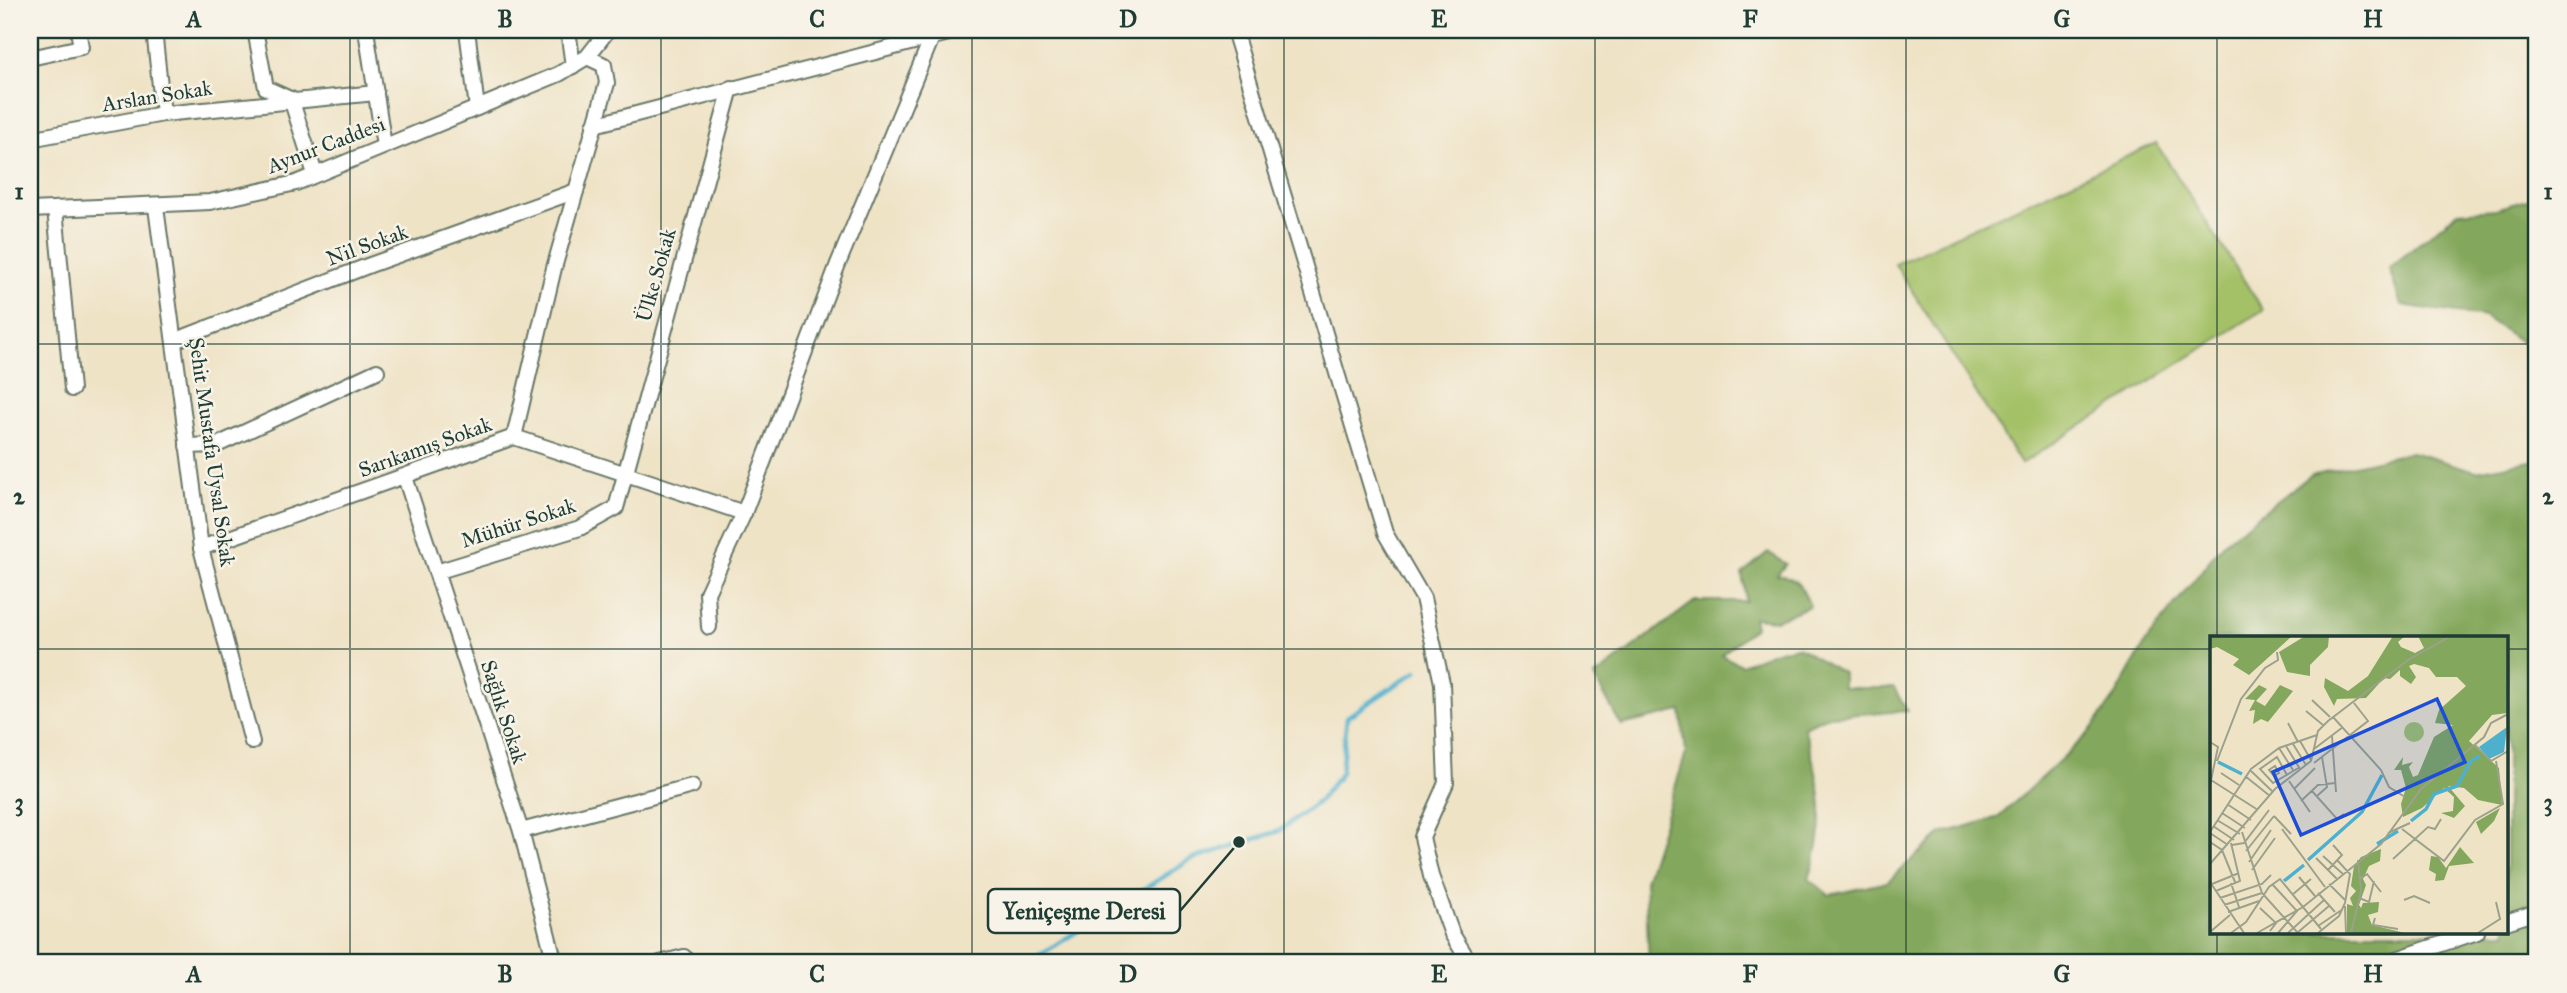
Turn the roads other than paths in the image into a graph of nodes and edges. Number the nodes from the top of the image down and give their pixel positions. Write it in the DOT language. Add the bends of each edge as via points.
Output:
graph roads {
  1 [pos="78,30"];
  2 [pos="154,30"];
  3 [pos="255,30"];
  4 [pos="366,30"];
  5 [pos="467,30"];
  6 [pos="568,30"];
  7 [pos="608,30"];
  8 [pos="960,30"];
  9 [pos="1234,30"];
  10 [pos="934,33"];
  11 [pos="587,57"];
  12 [pos="30,58"];
  13 [pos="573,66"];
  14 [pos="731,88"];
  15 [pos="376,93"];
  16 [pos="291,99"];
  17 [pos="477,108"];
  18 [pos="163,114"];
  19 [pos="594,125"];
  20 [pos="30,139"];
  21 [pos="384,146"];
  22 [pos="314,174"];
  23 [pos="576,191"];
  24 [pos="156,207"];
  25 [pos="55,209"];
  26 [pos="30,211"];
  27 [pos="174,341"];
  28 [pos="377,372"];
  29 [pos="72,389"];
  30 [pos="514,437"];
  31 [pos="187,446"];
  32 [pos="625,473"];
  33 [pos="405,477"];
  34 [pos="744,513"];
  35 [pos="201,548"];
  36 [pos="436,572"];
  37 [pos="709,627"];
  38 [pos="252,742"];
  39 [pos="692,786"];
  40 [pos="521,831"];
  41 [pos="2537,912"];
  42 [pos="2508,921"];
  43 [pos="2471,934"];
  44 [pos="684,957"];
  45 [pos="555,963"];
  46 [pos="660,963"];
  47 [pos="1470,963"];
  48 [pos="2385,963"];
  1 -- 12 [label="street" via="81,47"];
  2 -- 18 [label="street"];
  3 -- 16 [label="street" via="266,88"];
  4 -- 15 [label="street"];
  5 -- 17 [label="street"];
  6 -- 13 [label="street"];
  7 -- 11 [label="street, Aynur Caddesi"];
  8 -- 10 [label="street"];
  9 -- 47 [label="street" via="1385,533 1423,598 1443,683 1447,783 1422,837 1452,934"];
  10 -- 14 [label="street"];
  10 -- 34 [label="street" via="838,264"];
  11 -- 13 [label="street, Aynur Caddesi"];
  11 -- 19 [label="street" via="604,65 607,83"];
  13 -- 17 [label="street, Aynur Caddesi"];
  14 -- 19 [label="street"];
  14 -- 32 [label="street, Ülke Sokak"];
  15 -- 16 [label="street, Arslan Sokak"];
  15 -- 21 [label="street"];
  16 -- 18 [label="street, Arslan Sokak"];
  16 -- 22 [label="street"];
  17 -- 21 [label="street, Aynur Caddesi"];
  18 -- 20 [label="street, Arslan Sokak"];
  19 -- 23 [label="street"];
  21 -- 22 [label="street, Aynur Caddesi"];
  22 -- 24 [label="street, Aynur Caddesi" via="296,183 210,202"];
  23 -- 27 [label="street, Nil Sokak"];
  23 -- 30 [label="street"];
  24 -- 25 [label="street, Aynur Caddesi"];
  24 -- 27 [label="street, Şehit Mustafa Uysal Sokak"];
  25 -- 26 [label="street, Aynur Caddesi"];
  25 -- 29 [label="street"];
  27 -- 31 [label="street, Şehit Mustafa Uysal Sokak"];
  28 -- 31 [label="street" via="218,445"];
  30 -- 32 [label="street, Sarıkamış Sokak"];
  30 -- 33 [label="street, Sarıkamış Sokak"];
  31 -- 35 [label="street, Şehit Mustafa Uysal Sokak"];
  32 -- 34 [label="street, Sarıkamış Sokak"];
  32 -- 36 [label="street, Mühür Sokak" via="616,508 580,528"];
  33 -- 35 [label="street, Sarıkamış Sokak"];
  33 -- 36 [label="street, Sağlık Sokak"];
  34 -- 37 [label="street" via="707,593"];
  35 -- 38 [label="street, Şehit Mustafa Uysal Sokak"];
  36 -- 40 [label="street, Sağlık Sokak"];
  39 -- 40 [label="street"];
  40 -- 45 [label="street, Sağlık Sokak"];
  41 -- 42 [label="street"];
  43 -- 48 [label="street"];
  44 -- 46 [label="street"];
}
